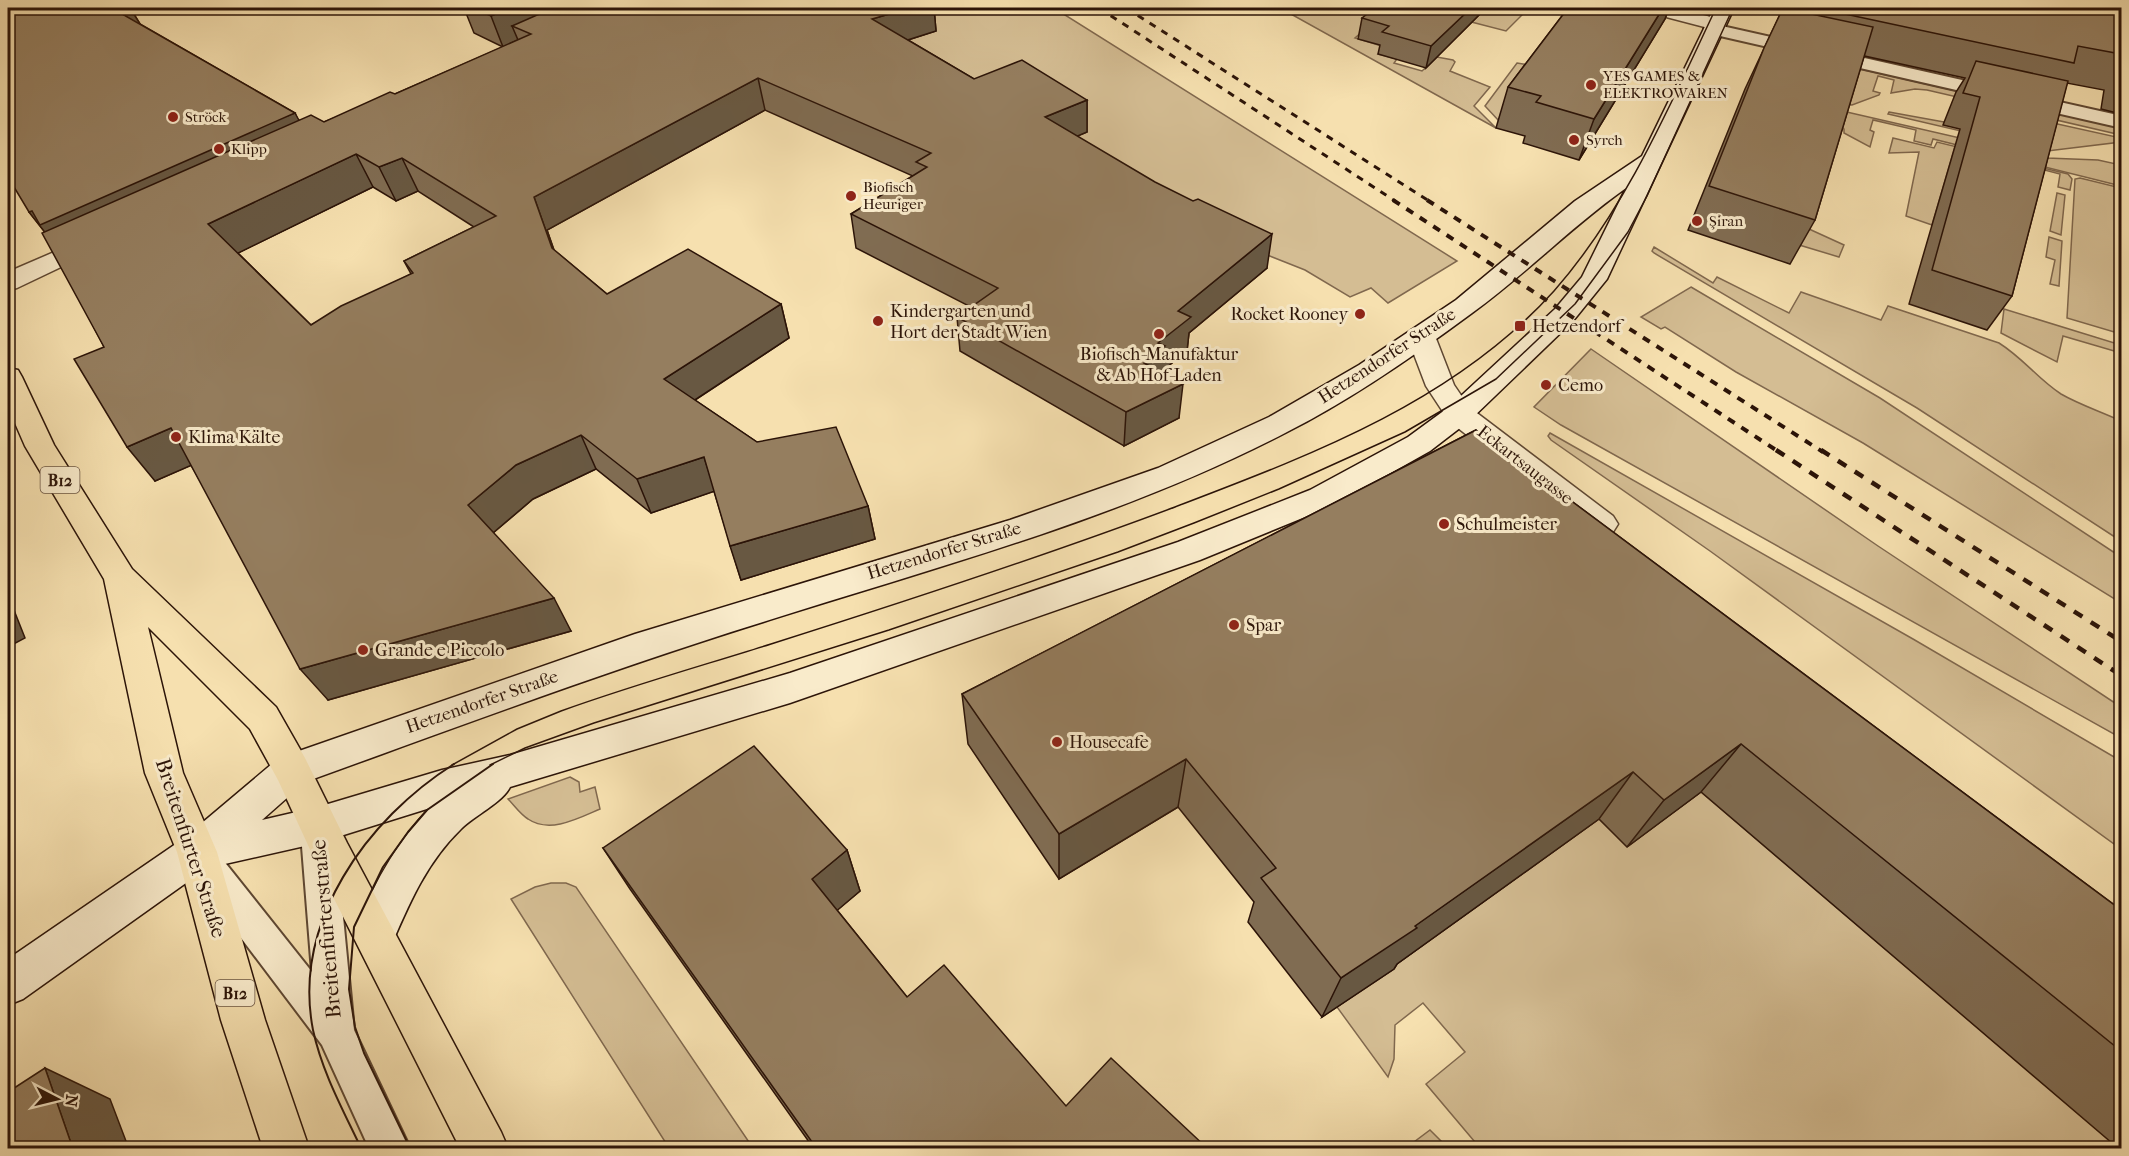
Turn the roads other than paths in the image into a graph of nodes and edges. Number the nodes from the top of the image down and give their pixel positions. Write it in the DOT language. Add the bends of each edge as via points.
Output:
graph roads {
  1 [pos="1654,8"];
  2 [pos="1718,20"];
  3 [pos="2121,122"];
  4 [pos="1649,161"];
  5 [pos="115,233"];
  6 [pos="8,282"];
  7 [pos="1421,336"];
  8 [pos="8,377"];
  9 [pos="1459,414"];
  10 [pos="1626,543"];
  11 [pos="120,578"];
  12 [pos="292,770"];
  13 [pos="510,771"];
  14 [pos="318,825"];
  15 [pos="197,852"];
  16 [pos="375,934"];
  17 [pos="8,984"];
  18 [pos="335,1032"];
  19 [pos="286,1149"];
  20 [pos="390,1149"];
  21 [pos="485,1149"];
  1 -- 2 [label="main road"];
  2 -- 3 [label="lane"];
  2 -- 4 [label="main road, Hetzendorfer Straße"];
  4 -- 7 [label="main road, Hetzendorfer Straße" via="1584,206 1465,306"];
  4 -- 9 [label="main road, Hetzendorfer Straße" via="1594,279 1564,315"];
  5 -- 6 [label="main road"];
  7 -- 9 [label="main road, Eckartsaugasse" via="1440,386"];
  7 -- 12 [label="main road, Hetzendorfer Straße" via="1279,424 1169,476 1021,528 635,648"];
  8 -- 11 [label="main road, Breitenfurter Straße / B12" via="40,446"];
  9 -- 10 [label="main road, Eckartsaugasse"];
  9 -- 13 [label="main road, Hetzendorfer Straße" via="1419,444 1321,498 1189,552 790,688"];
  11 -- 12 [label="main road, Breitenfurter Straße / B12" via="263,718"];
  11 -- 15 [label="main road, Breitenfurter Straße / B12" via="164,773"];
  12 -- 14 [label="main road, Breitenfurter Straße / B12"];
  12 -- 15 [label="main road, Hetzendorfer Straße"];
  13 -- 14 [label="main road, Hetzendorfer Straße" via="442,787"];
  13 -- 16 [label="main road, Hetzendorfer Straße" via="461,804 429,837 385,904"];
  14 -- 15 [label="main road, Hetzendorfer Straße"];
  14 -- 16 [label="main road, Breitenfurter Straße / B12"];
  14 -- 18 [label="lane, Breitenfurterstraße"];
  15 -- 17 [label="main road, Hetzendorfer Straße"];
  15 -- 18 [label="lane, Breitenfurterstraße"];
  15 -- 19 [label="main road, Breitenfurter Straße / B12" via="243,1020"];
  16 -- 21 [label="main road, Breitenfurter Straße / B12"];
  18 -- 20 [label="lane, Breitenfurterstraße"];
}
